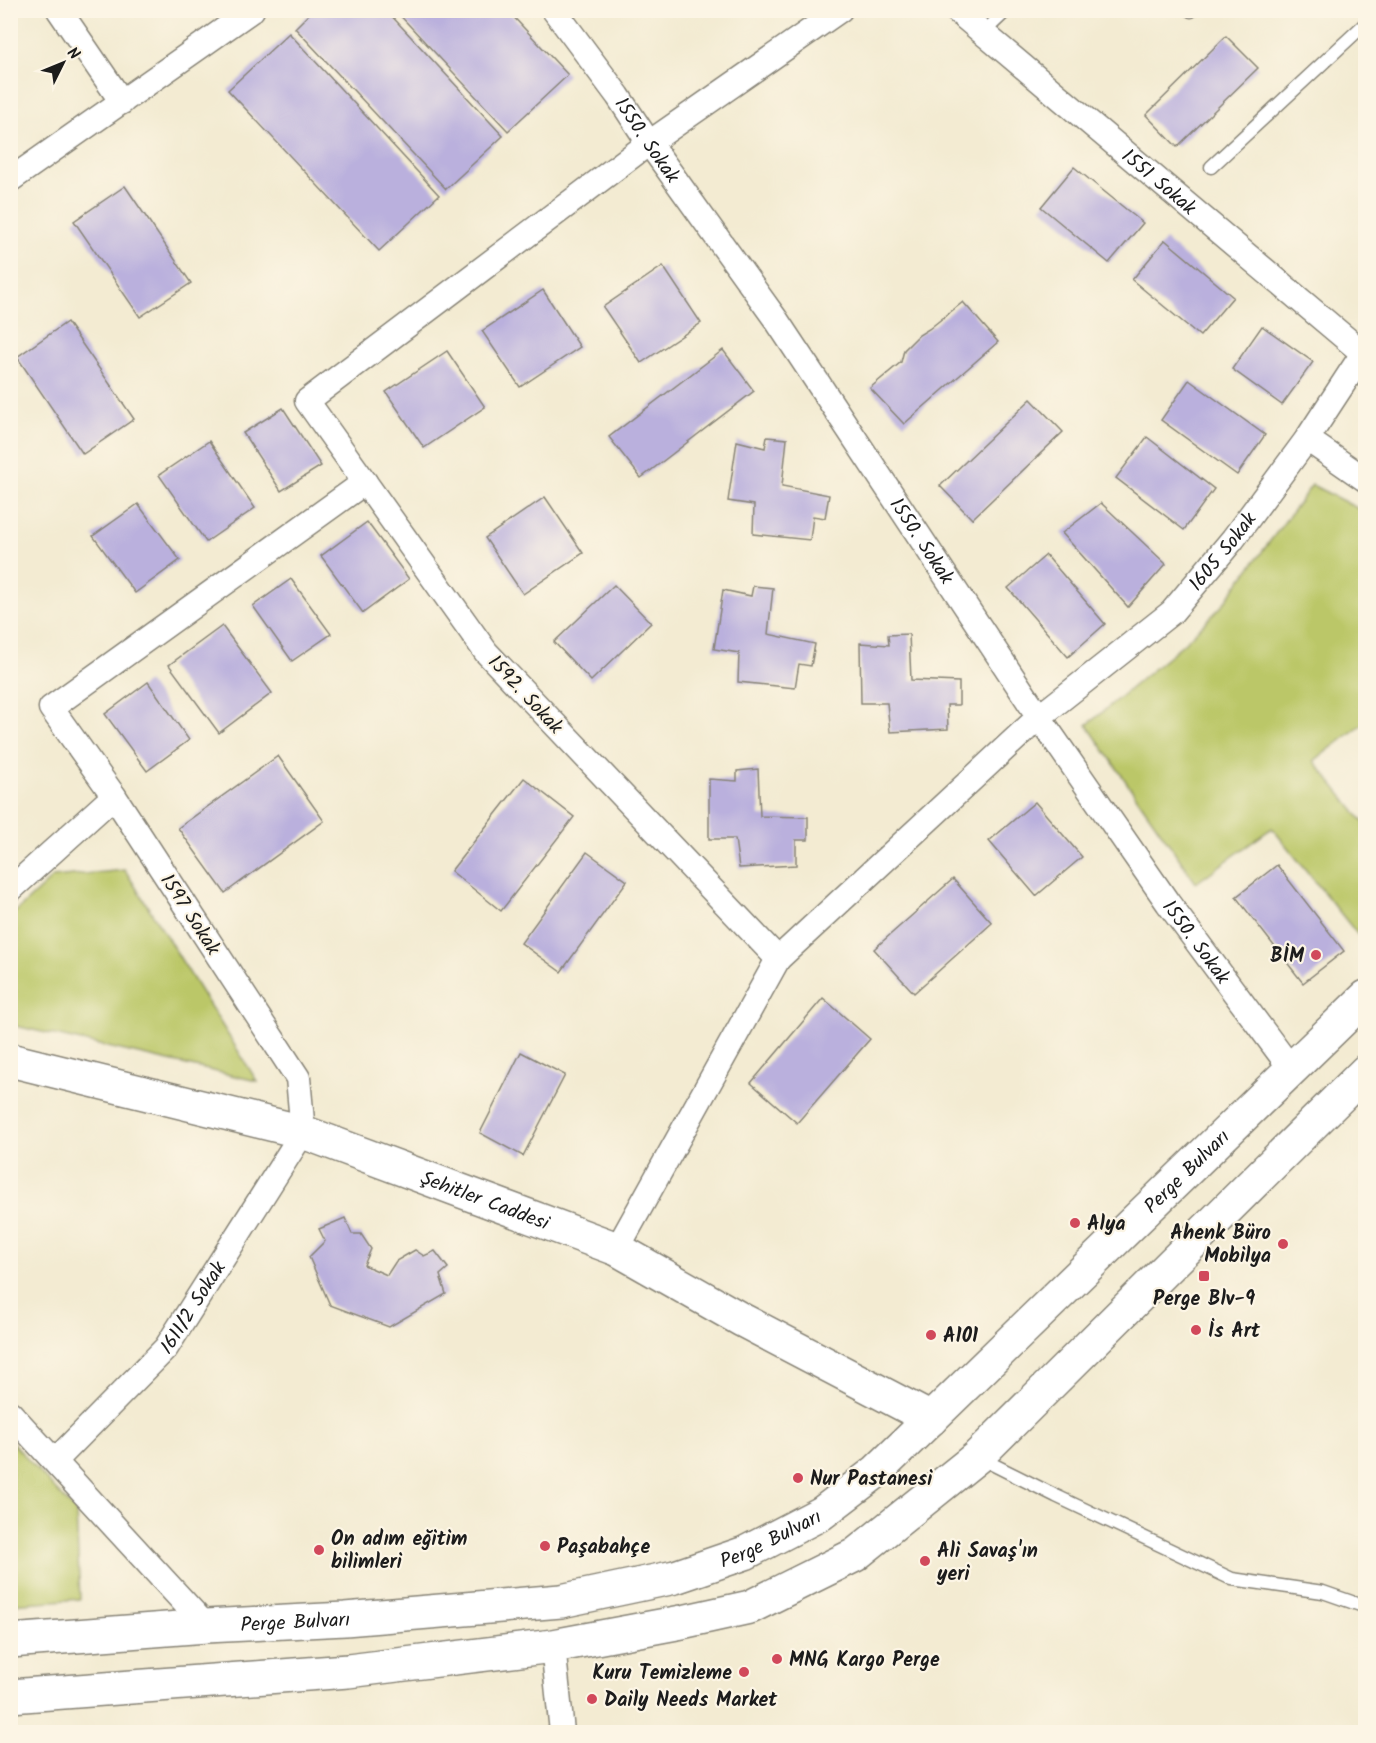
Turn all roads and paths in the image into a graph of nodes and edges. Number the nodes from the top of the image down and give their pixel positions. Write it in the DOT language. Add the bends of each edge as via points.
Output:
graph roads {
  1 [pos="59,10"];
  2 [pos="252,10"];
  3 [pos="554,10"];
  4 [pos="840,10"];
  5 [pos="956,10"];
  6 [pos="1007,10"];
  7 [pos="1365,23"];
  8 [pos="983,33"];
  9 [pos="122,102"];
  10 [pos="649,143"];
  11 [pos="1211,167"];
  12 [pos="10,180"];
  13 [pos="1364,351"];
  14 [pos="1306,439"];
  15 [pos="1365,480"];
  16 [pos="365,482"];
  17 [pos="1040,717"];
  18 [pos="114,796"];
  19 [pos="10,890"];
  20 [pos="778,959"];
  21 [pos="1365,997"];
  22 [pos="10,1060"];
  23 [pos="1292,1070"];
  24 [pos="1365,1071"];
  25 [pos="303,1132"];
  26 [pos="617,1249"];
  27 [pos="10,1413"];
  28 [pos="931,1419"];
  29 [pos="977,1457"];
  30 [pos="55,1461"];
  31 [pos="1365,1607"];
  32 [pos="206,1626"];
  33 [pos="10,1641"];
  34 [pos="553,1646"];
  35 [pos="10,1696"];
  36 [pos="562,1732"];
  1 -- 9 [label="street"];
  2 -- 9 [label="street"];
  3 -- 10 [label="street, 1550. Sokak"];
  4 -- 10 [label="street"];
  5 -- 8 [label="street, 1551 Sokak"];
  6 -- 8 [label="lane"];
  7 -- 11 [label="lane"];
  8 -- 13 [label="street, 1551 Sokak"];
  9 -- 12 [label="street"];
  10 -- 16 [label="street, 1592. Sokak" via="307,401"];
  10 -- 17 [label="street, 1550. Sokak" via="777,321"];
  13 -- 14 [label="street, 1605 Sokak"];
  14 -- 15 [label="street"];
  14 -- 17 [label="street, 1605 Sokak" via="1233,539 1172,612"];
  16 -- 18 [label="street, 1597 Sokak" via="51,708"];
  16 -- 20 [label="street, 1592. Sokak" via="486,651"];
  17 -- 20 [label="street, 1605 Sokak"];
  17 -- 23 [label="street, 1550. Sokak" via="1168,903"];
  18 -- 19 [label="street"];
  18 -- 25 [label="street, 1597 Sokak" via="298,1078"];
  20 -- 26 [label="street, 1605 Sokak"];
  21 -- 23 [label="main road, Perge Bulvarı"];
  22 -- 25 [label="main road, Şehitler Caddesi"];
  23 -- 28 [label="main road, Perge Bulvarı"];
  24 -- 29 [label="main road"];
  25 -- 26 [label="main road, Şehitler Caddesi"];
  25 -- 30 [label="street, 1611/2 Sokak" via="166,1348"];
  26 -- 28 [label="main road, Şehitler Caddesi"];
  27 -- 30 [label="street"];
  28 -- 32 [label="main road, Perge Bulvarı" via="877,1471 822,1513 745,1553 675,1577 561,1601"];
  29 -- 31 [label="lane" via="1232,1579 1323,1592"];
  29 -- 34 [label="main road" via="855,1555 750,1607"];
  30 -- 32 [label="street"];
  32 -- 33 [label="main road, Perge Bulvarı"];
  34 -- 35 [label="main road" via="348,1671"];
  34 -- 36 [label="street"];
}
